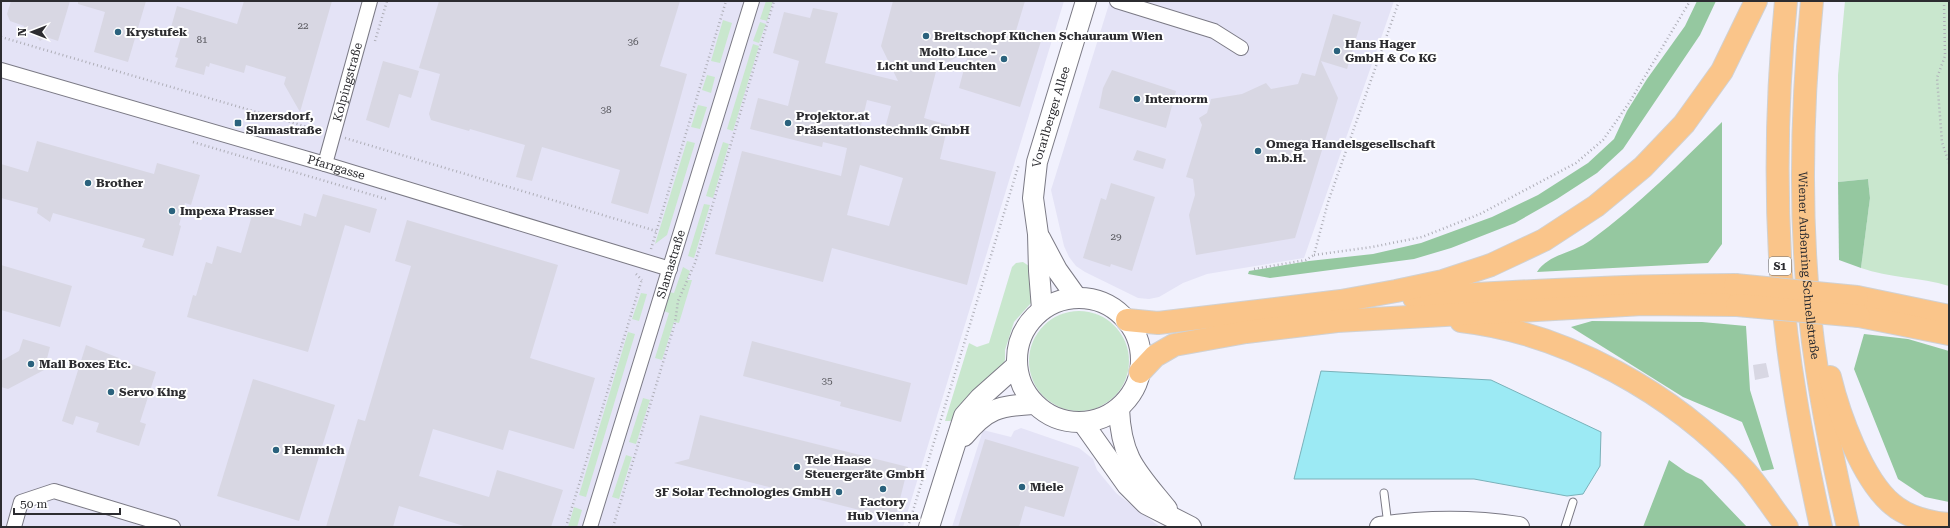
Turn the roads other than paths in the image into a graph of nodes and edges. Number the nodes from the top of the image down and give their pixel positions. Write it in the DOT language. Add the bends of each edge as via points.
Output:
graph roads {
  1 [pos="370,1"];
  2 [pos="752,1"];
  3 [pos="1086,1"];
  4 [pos="1117,1"];
  5 [pos="1756,1"];
  6 [pos="1786,1"];
  7 [pos="1812,1"];
  8 [pos="1241,48"];
  9 [pos="1,70"];
  10 [pos="325,164"];
  11 [pos="1038,234"];
  12 [pos="670,269"];
  13 [pos="1736,295"];
  14 [pos="1077,298"];
  15 [pos="1341,301"];
  16 [pos="1858,307"];
  17 [pos="1042,309"];
  18 [pos="1412,316"];
  19 [pos="1949,316"];
  20 [pos="1127,320"];
  21 [pos="1812,328"];
  22 [pos="1949,334"];
  23 [pos="1016,366"];
  24 [pos="1140,372"];
  25 [pos="1033,404"];
  26 [pos="1119,409"];
  27 [pos="1083,423"];
  28 [pos="954,448"];
  29 [pos="1384,493"];
  30 [pos="1573,502"];
  31 [pos="1174,516"];
  32 [pos="1949,524"];
  33 [pos="1384,526"];
  34 [pos="14,527"];
  35 [pos="173,527"];
  36 [pos="590,527"];
  37 [pos="929,527"];
  38 [pos="1191,527"];
  39 [pos="1520,527"];
  40 [pos="1565,527"];
  41 [pos="1787,527"];
  42 [pos="1821,527"];
  43 [pos="1848,527"];
  1 -- 10 [label="street, Kolpingstraße"];
  2 -- 12 [label="street, Slamastraße"];
  3 -- 11 [label="main road, Vorarlberger Allee" via="1037,162 1033,198"];
  4 -- 8 [label="street" via="1214,31"];
  5 -- 15 [label="highway" via="1722,71 1684,124 1644,167 1596,206 1544,240 1491,265 1443,281"];
  6 -- 42 [label="highway, S1" via="1781,53 1777,170 1781,274 1791,370"];
  7 -- 21 [label="highway, Wiener Außenring Schnellstraße / S1" via="1806,55 1803,171 1805,254"];
  9 -- 10 [label="street, Pfarrgasse"];
  10 -- 12 [label="street, Pfarrgasse"];
  11 -- 14 [label="main road, Vorarlberger Allee" via="1057,270"];
  11 -- 17 [label="main road, Vorarlberger Allee"];
  12 -- 36 [label="street, Slamastraße"];
  13 -- 15 [label="highway" via="1636,285"];
  13 -- 16 [label="highway, bridge"];
  13 -- 18 [label="highway" via="1644,304"];
  14 -- 17 [label="main road" via="1060,301"];
  14 -- 20 [label="main road" via="1095,300 1112,307"];
  15 -- 20 [label="highway" via="1158,323"];
  16 -- 19 [label="highway"];
  16 -- 22 [label="highway"];
  17 -- 23 [label="main road" via="1027,325 1018,345"];
  18 -- 24 [label="highway" via="1337,321 1187,342 1166,349 1155,356"];
  18 -- 41 [label="highway" via="1471,322 1532,337 1592,359 1648,390 1699,427 1745,472"];
  20 -- 24 [label="main road" via="1137,338 1141,355"];
  21 -- 32 [label="highway" via="1826,351 1835,396 1855,449 1873,483 1892,504 1918,519"];
  21 -- 43 [label="highway, Wiener Außenring Schnellstraße / S1" via="1831,450"];
  23 -- 25 [label="main road" via="1020,383"];
  23 -- 28 [label="main road" via="964,416"];
  24 -- 26 [label="main road" via="1132,393"];
  25 -- 27 [label="main road" via="1063,421"];
  25 -- 28 [label="main road" via="1004,406 983,416"];
  26 -- 27 [label="main road" via="1100,419"];
  26 -- 31 [label="main road" via="1121,439 1125,451 1139,475"];
  27 -- 31 [label="main road" via="1127,485 1146,504"];
  28 -- 37 [label="main road"];
  29 -- 33 [label="lane"];
  30 -- 40 [label="lane"];
  31 -- 38 [label="main road"];
  33 -- 39 [label="main road" via="1464,522"];
  34 -- 35 [label="street" via="21,502 54,491"];
}
